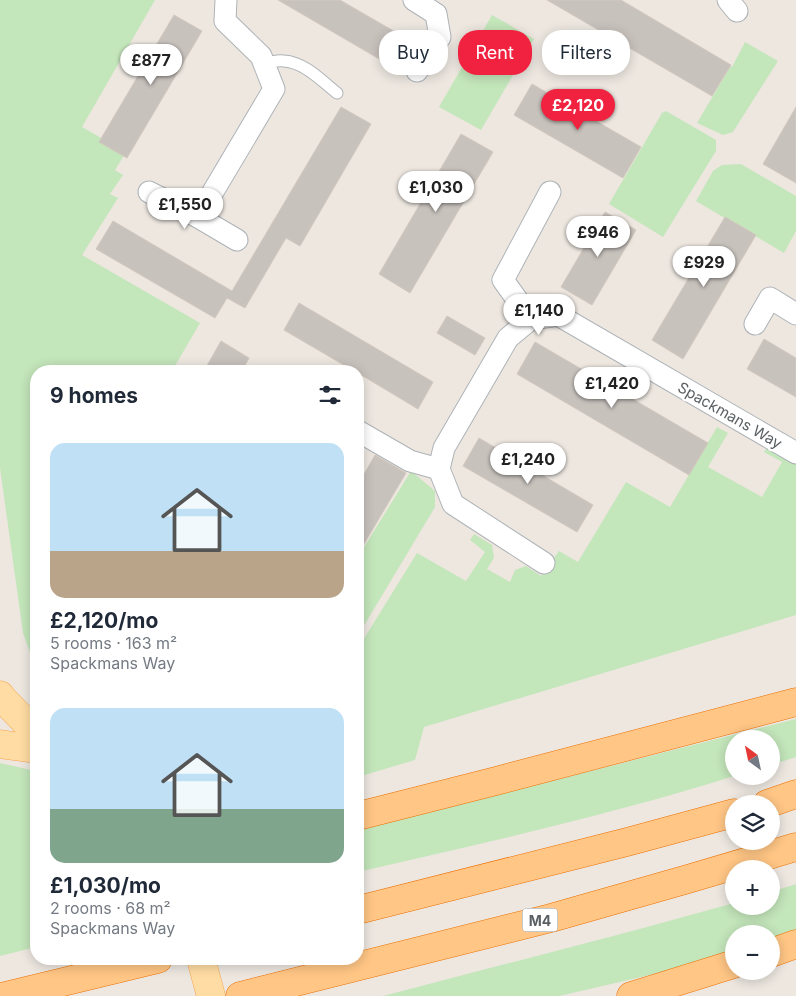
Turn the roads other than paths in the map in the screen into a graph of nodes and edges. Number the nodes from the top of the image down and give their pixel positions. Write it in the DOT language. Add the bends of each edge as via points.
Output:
graph roads {
  1 [pos="226,0"];
  2 [pos="414,0"];
  3 [pos="439,30"];
  4 [pos="264,64"];
  5 [pos="337,93"];
  6 [pos="149,192"];
  7 [pos="550,192"];
  8 [pos="198,217"];
  9 [pos="237,240"];
  10 [pos="796,314"];
  11 [pos="531,319"];
  12 [pos="755,324"];
  13 [pos="364,434"];
  14 [pos="796,453"];
  15 [pos="439,469"];
  16 [pos="544,563"];
  17 [pos="0,695"];
  18 [pos="796,702"];
  19 [pos="30,726"];
  20 [pos="0,744"];
  21 [pos="30,748"];
  22 [pos="796,794"];
  23 [pos="780,800"];
  24 [pos="364,814"];
  25 [pos="725,815"];
  26 [pos="796,847"];
  27 [pos="364,908"];
  28 [pos="796,944"];
  29 [pos="780,949"];
  30 [pos="133,965"];
  31 [pos="203,965"];
  32 [pos="725,967"];
  33 [pos="5,996"];
  34 [pos="211,996"];
  35 [pos="240,996"];
  36 [pos="631,996"];
  1 -- 4 [label="street" via="226,22 261,56"];
  2 -- 3 [label="street" via="436,14"];
  4 -- 5 [label="lane" via="282,60 296,63"];
  4 -- 8 [label="street" via="274,89"];
  6 -- 8 [label="street"];
  7 -- 11 [label="street" via="503,280"];
  8 -- 9 [label="street"];
  10 -- 12 [label="street" via="770,298"];
  11 -- 14 [label="street, Spackmans Way" via="558,315"];
  11 -- 15 [label="street" via="508,338 444,448"];
  13 -- 15 [label="street" via="410,460"];
  15 -- 16 [label="street" via="454,504"];
  17 -- 19 [label="main road"];
  18 -- 24 [label="highway"];
  20 -- 21 [label="main road"];
  22 -- 23 [label="highway"];
  25 -- 27 [label="highway"];
  26 -- 35 [label="highway, M4" via="551,918"];
  28 -- 29 [label="highway"];
  30 -- 33 [label="highway"];
  31 -- 34 [label="main road"];
  32 -- 36 [label="highway"];
}
